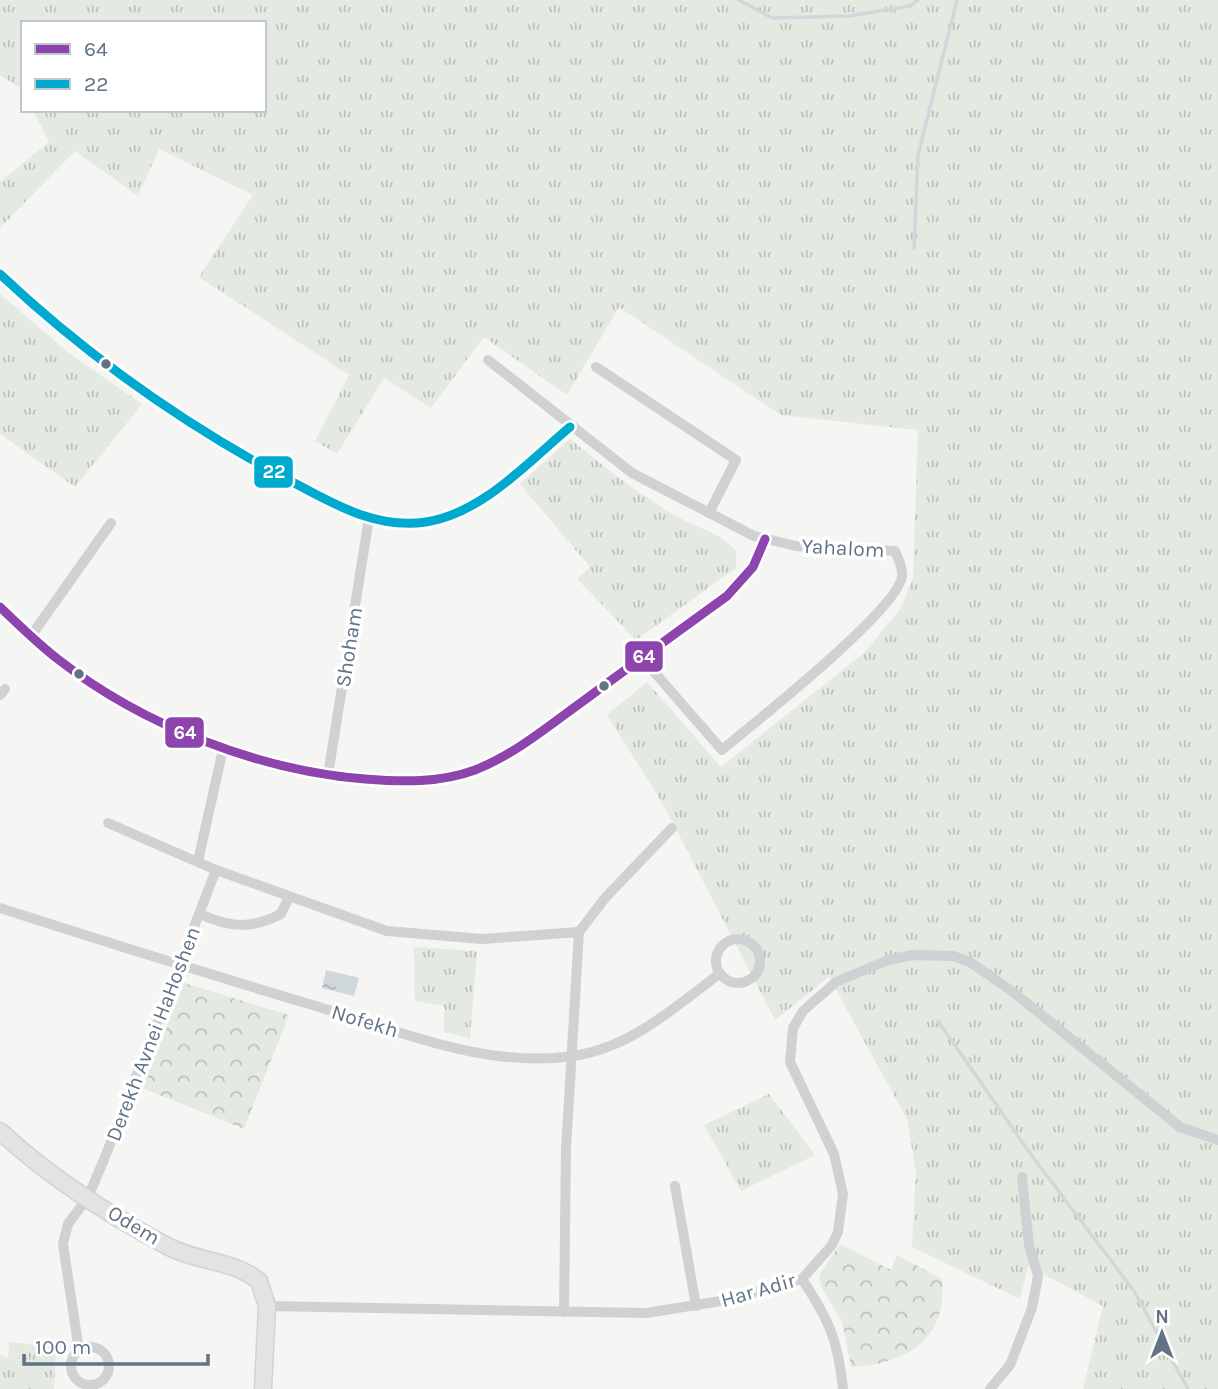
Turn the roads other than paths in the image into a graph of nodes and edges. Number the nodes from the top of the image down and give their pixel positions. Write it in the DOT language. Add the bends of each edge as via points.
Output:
graph roads {
  1 [pos="0,274"];
  2 [pos="488,360"];
  3 [pos="596,368"];
  4 [pos="570,427"];
  5 [pos="709,513"];
  6 [pos="369,518"];
  7 [pos="111,523"];
  8 [pos="765,539"];
  9 [pos="0,607"];
  10 [pos="32,636"];
  11 [pos="642,658"];
  12 [pos="223,749"];
  13 [pos="328,775"];
  14 [pos="108,823"];
  15 [pos="671,828"];
  16 [pos="198,861"];
  17 [pos="216,870"];
  18 [pos="289,897"];
  19 [pos="0,908"];
  20 [pos="200,914"];
  21 [pos="579,932"];
  22 [pos="181,966"];
  23 [pos="719,974"];
  24 [pos="572,1056"];
  25 [pos="0,1131"];
  26 [pos="1218,1140"];
  27 [pos="1022,1177"];
  28 [pos="675,1186"];
  29 [pos="88,1197"];
  30 [pos="802,1279"];
  31 [pos="267,1306"];
  32 [pos="696,1307"];
  33 [pos="564,1312"];
  34 [pos="79,1351"];
  35 [pos="98,1387"];
  36 [pos="263,1389"];
  37 [pos="843,1389"];
  38 [pos="990,1389"];
  1 -- 6 [label="street" via="92,355 177,416 280,475"];
  2 -- 4 [label="street, Yahalom"];
  3 -- 5 [label="street" via="736,460"];
  4 -- 5 [label="street, Yahalom" via="632,473"];
  4 -- 6 [label="street" via="498,487 450,516 405,524"];
  5 -- 8 [label="street, Yahalom"];
  6 -- 13 [label="street, Shoham"];
  7 -- 10 [label="street"];
  8 -- 11 [label="street" via="743,581"];
  8 -- 11 [label="street, Yahalom" via="796,546 894,551 902,578 892,598 863,628 722,750"];
  9 -- 10 [label="street"];
  10 -- 12 [label="street" via="60,661 120,699"];
  11 -- 13 [label="street" via="529,740 473,770 418,781"];
  12 -- 13 [label="street"];
  12 -- 16 [label="street"];
  14 -- 16 [label="street"];
  15 -- 21 [label="street"];
  16 -- 17 [label="street"];
  17 -- 18 [label="street"];
  17 -- 20 [label="street, Derekh Avnei HaHoshen"];
  18 -- 20 [label="street" via="281,914 253,925 237,927"];
  18 -- 21 [label="street" via="387,931 482,939"];
  19 -- 22 [label="street, Nofekh"];
  20 -- 22 [label="street, Derekh Avnei HaHoshen"];
  21 -- 24 [label="street"];
  22 -- 24 [label="street, Nofekh" via="468,1049 509,1056"];
  22 -- 29 [label="street, Derekh Avnei HaHoshen"];
  23 -- 23 [label="street" via="732,983 747,981 759,969 757,949 736,939 722,945 715,959"];
  23 -- 24 [label="street, Nofekh" via="631,1037"];
  24 -- 33 [label="street"];
  25 -- 29 [label="street, Odem" via="26,1155"];
  26 -- 30 [label="street, Har Adir" via="1180,1127 970,962 953,956 913,955 888,960 836,982 803,1011 793,1028 790,1062 834,1154 843,1194 832,1245"];
  27 -- 38 [label="street" via="1029,1245 1038,1276 1032,1308 1010,1365"];
  28 -- 32 [label="street"];
  29 -- 31 [label="street, Odem" via="170,1247 248,1272 259,1281"];
  29 -- 34 [label="street, Derekh Avnei HaHoshen" via="68,1224 63,1244"];
  30 -- 32 [label="street, Har Adir"];
  30 -- 37 [label="street" via="837,1342"];
  31 -- 33 [label="street, Har Adir"];
  31 -- 36 [label="street"];
  32 -- 33 [label="street, Har Adir" via="646,1313"];
  34 -- 35 [label="street" via="72,1359 72,1372 83,1384"];
  34 -- 35 [label="street" via="92,1347 106,1356 108,1373"];
}
